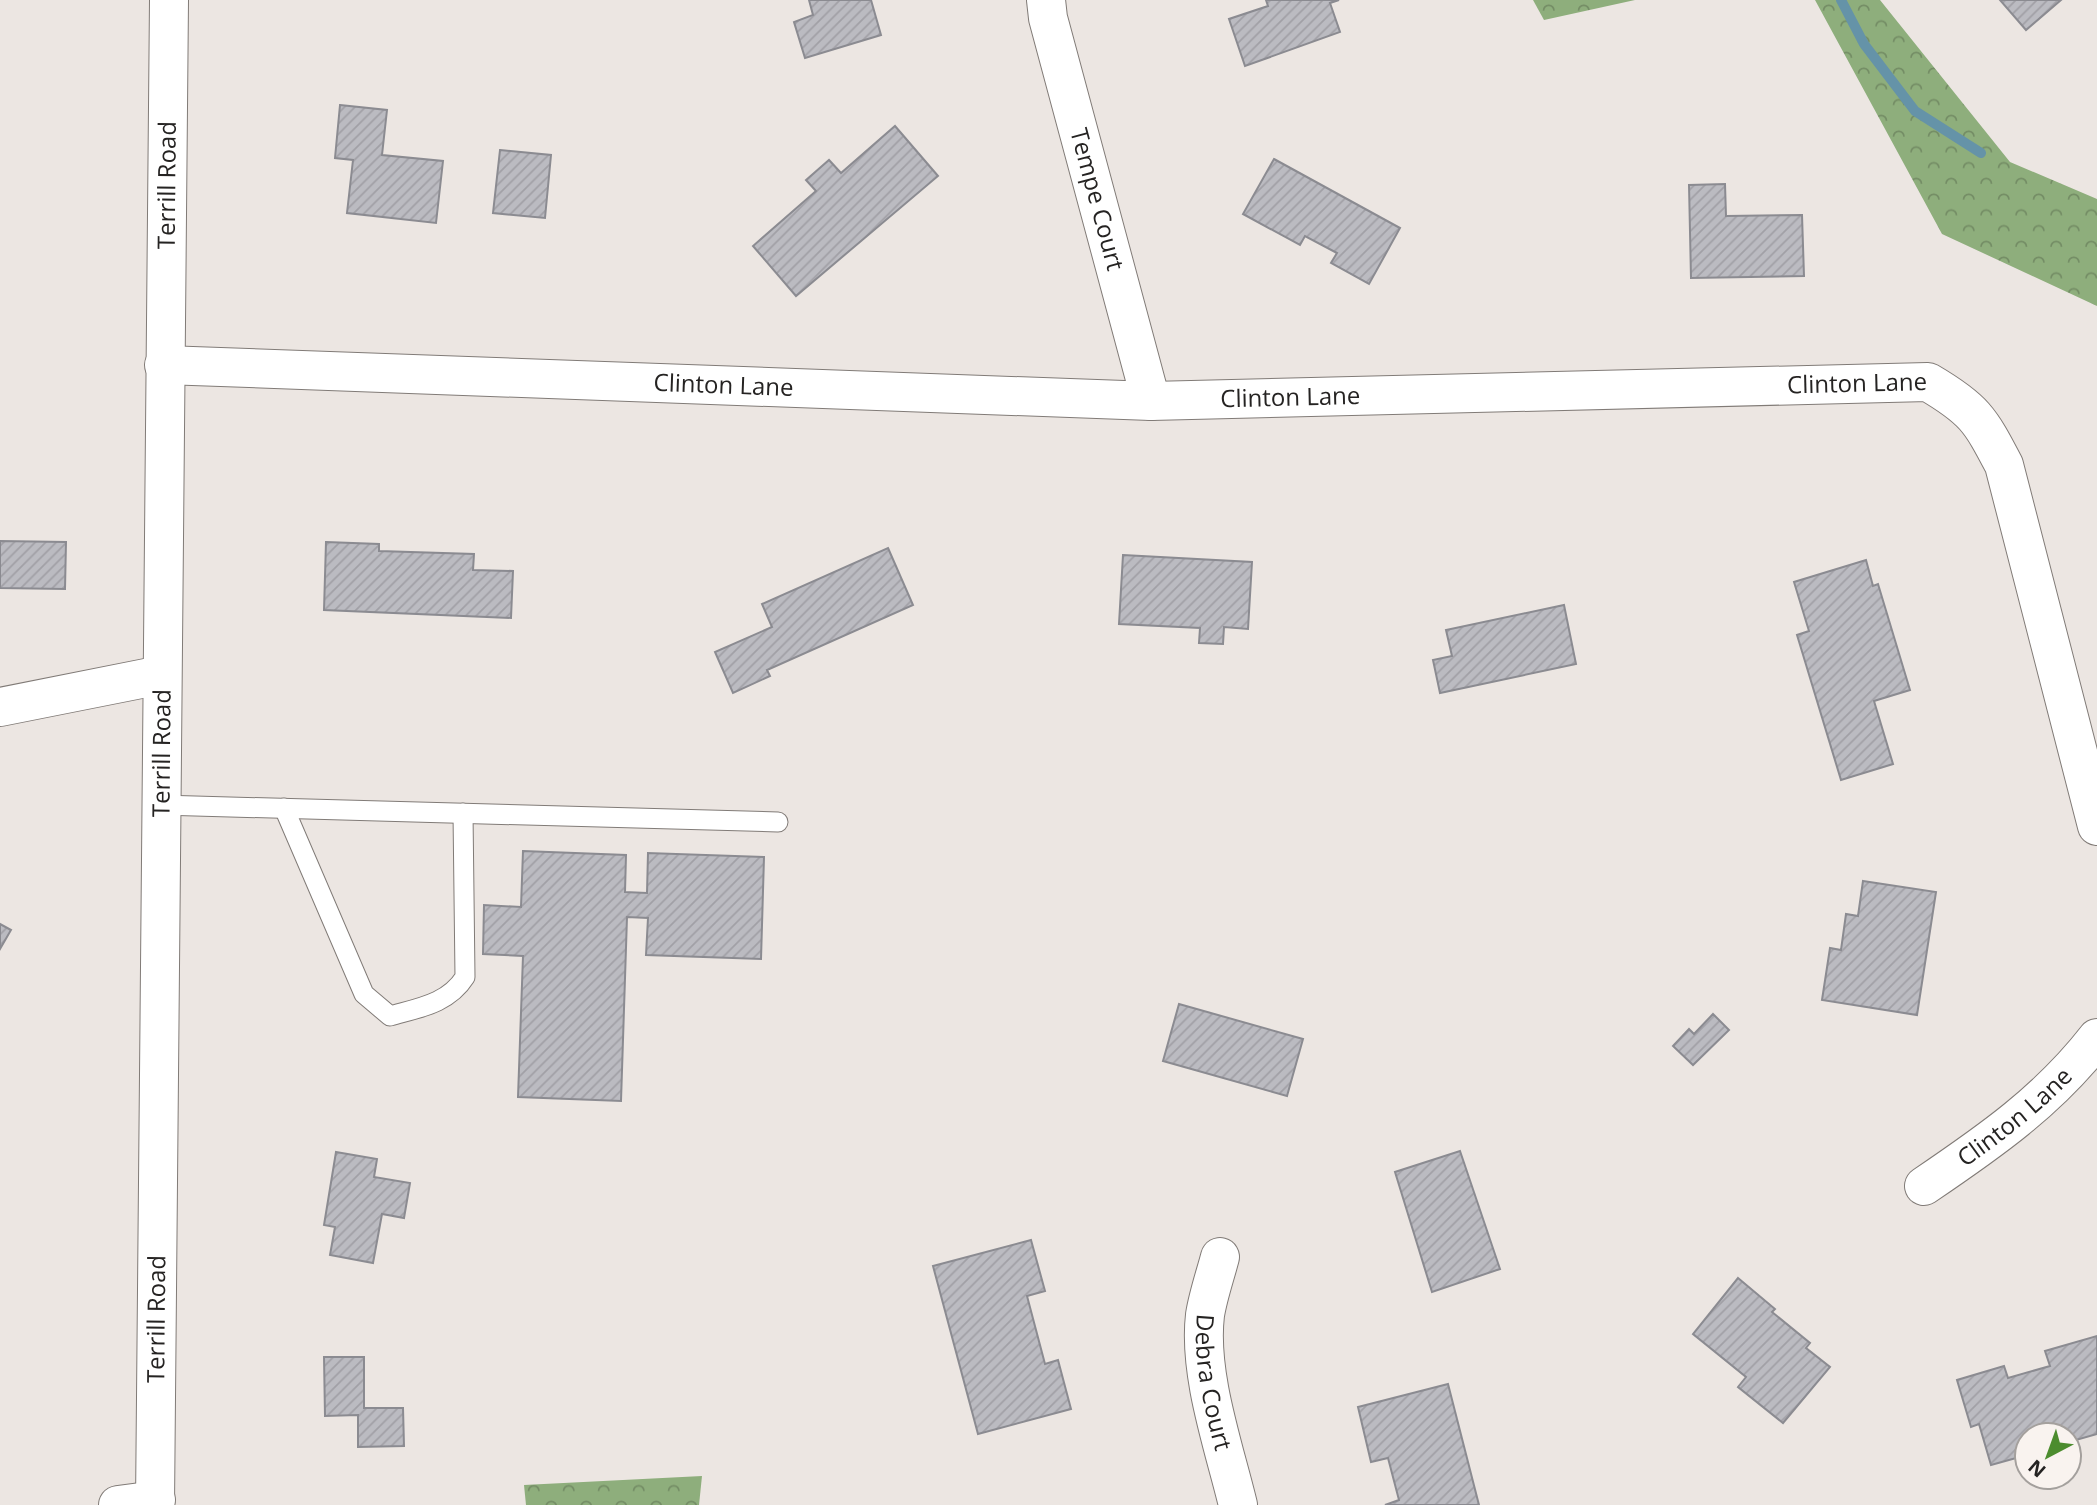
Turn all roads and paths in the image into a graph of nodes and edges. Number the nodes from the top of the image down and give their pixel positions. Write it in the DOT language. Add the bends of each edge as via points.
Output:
graph roads {
  1 [pos="169,0"];
  2 [pos="1046,0"];
  3 [pos="164,365"];
  4 [pos="1151,401"];
  5 [pos="161,675"];
  6 [pos="0,707"];
  7 [pos="160,805"];
  8 [pos="284,808"];
  9 [pos="463,813"];
  10 [pos="778,822"];
  11 [pos="2097,826"];
  12 [pos="2097,1038"];
  13 [pos="1924,1186"];
  14 [pos="1220,1258"];
  15 [pos="155,1502"];
  16 [pos="118,1505"];
  17 [pos="1238,1505"];
  1 -- 3 [label="street, Terrill Road"];
  2 -- 4 [label="street, Tempe Court"];
  3 -- 4 [label="street, Clinton Lane"];
  3 -- 5 [label="street, Terrill Road"];
  4 -- 11 [label="street, Clinton Lane" via="1928,382 1961,401 1987,430 2004,465"];
  5 -- 6 [label="street"];
  5 -- 7 [label="street, Terrill Road"];
  7 -- 8 [label="lane"];
  7 -- 15 [label="street, Terrill Road"];
  8 -- 9 [label="lane"];
  8 -- 9 [label="lane" via="364,994 390,1016 433,1004 457,990 465,977"];
  9 -- 10 [label="lane"];
  12 -- 13 [label="street, Clinton Lane" via="2046,1096 2001,1134"];
  14 -- 17 [label="street, Debra Court" via="1205,1315 1207,1363"];
  15 -- 16 [label="street"];
}
